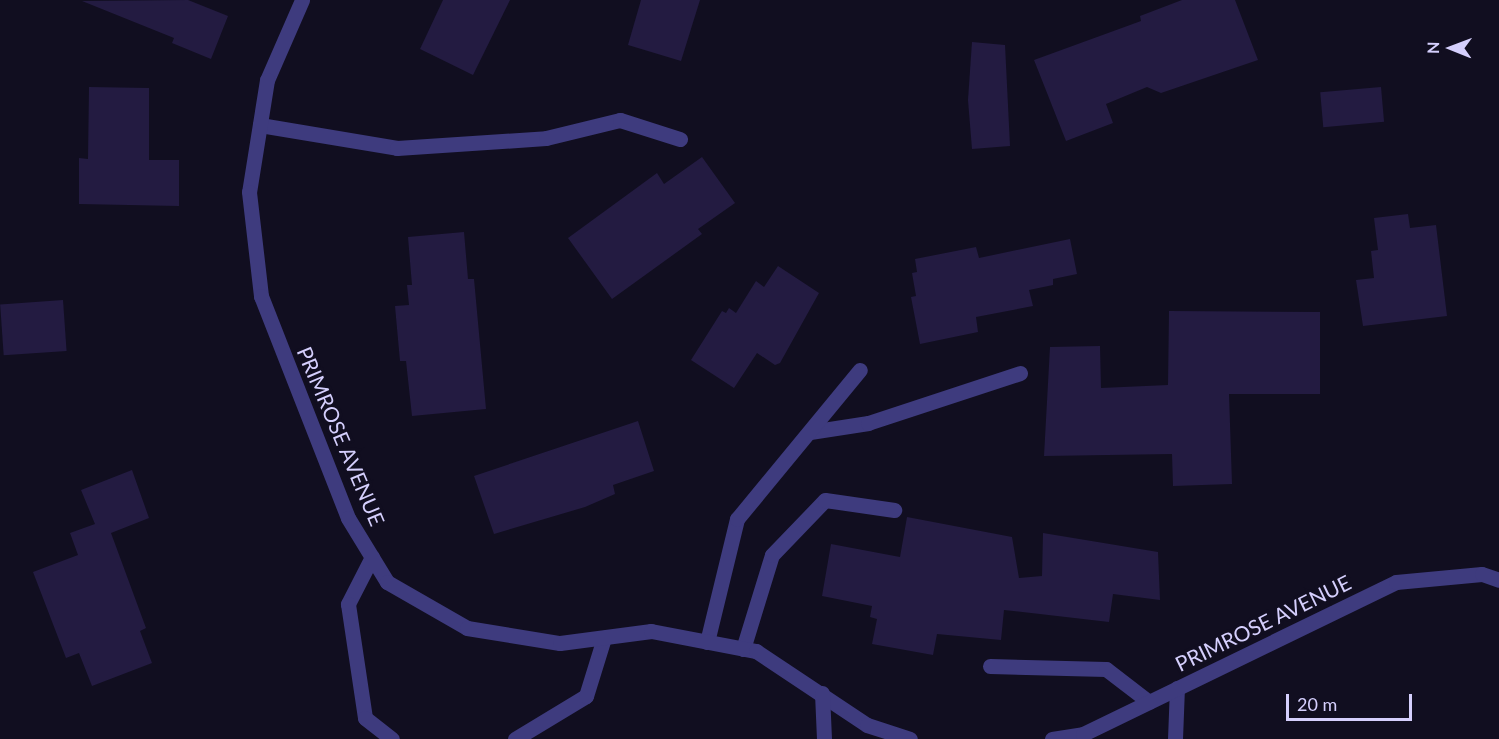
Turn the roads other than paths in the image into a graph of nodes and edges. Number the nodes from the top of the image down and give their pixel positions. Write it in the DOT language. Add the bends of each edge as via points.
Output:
graph roads {
  1 [pos="302,0"];
  2 [pos="260,125"];
  3 [pos="680,139"];
  4 [pos="860,370"];
  5 [pos="1020,373"];
  6 [pos="810,432"];
  7 [pos="894,510"];
  8 [pos="372,557"];
  9 [pos="1499,580"];
  10 [pos="604,638"];
  11 [pos="707,642"];
  12 [pos="743,649"];
  13 [pos="990,666"];
  14 [pos="1177,688"];
  15 [pos="822,693"];
  16 [pos="1149,702"];
  17 [pos="393,739"];
  18 [pos="515,739"];
  19 [pos="824,739"];
  20 [pos="910,739"];
  21 [pos="1052,739"];
  22 [pos="1175,739"];
  1 -- 2 [label="street, PRIMROSE AVENUE" via="267,80"];
  2 -- 3 [label="street" via="397,148 546,138 620,120"];
  2 -- 8 [label="street, PRIMROSE AVENUE" via="249,192 261,296 348,518"];
  4 -- 6 [label="street"];
  5 -- 6 [label="street" via="868,423"];
  6 -- 11 [label="street" via="737,519"];
  7 -- 12 [label="street" via="825,500 772,555"];
  8 -- 10 [label="street, PRIMROSE AVENUE" via="387,582 467,628 560,643"];
  8 -- 17 [label="street" via="348,604 365,718"];
  9 -- 14 [label="street, PRIMROSE AVENUE" via="1482,574 1396,582"];
  10 -- 11 [label="street, PRIMROSE AVENUE" via="651,631"];
  10 -- 18 [label="street" via="586,696"];
  11 -- 12 [label="street, PRIMROSE AVENUE"];
  12 -- 15 [label="street, PRIMROSE AVENUE" via="756,651"];
  13 -- 16 [label="street" via="1106,669"];
  14 -- 16 [label="street, PRIMROSE AVENUE"];
  14 -- 22 [label="street"];
  15 -- 19 [label="street"];
  15 -- 20 [label="street, PRIMROSE AVENUE" via="867,725"];
  16 -- 21 [label="street, PRIMROSE AVENUE" via="1083,734"];
}
